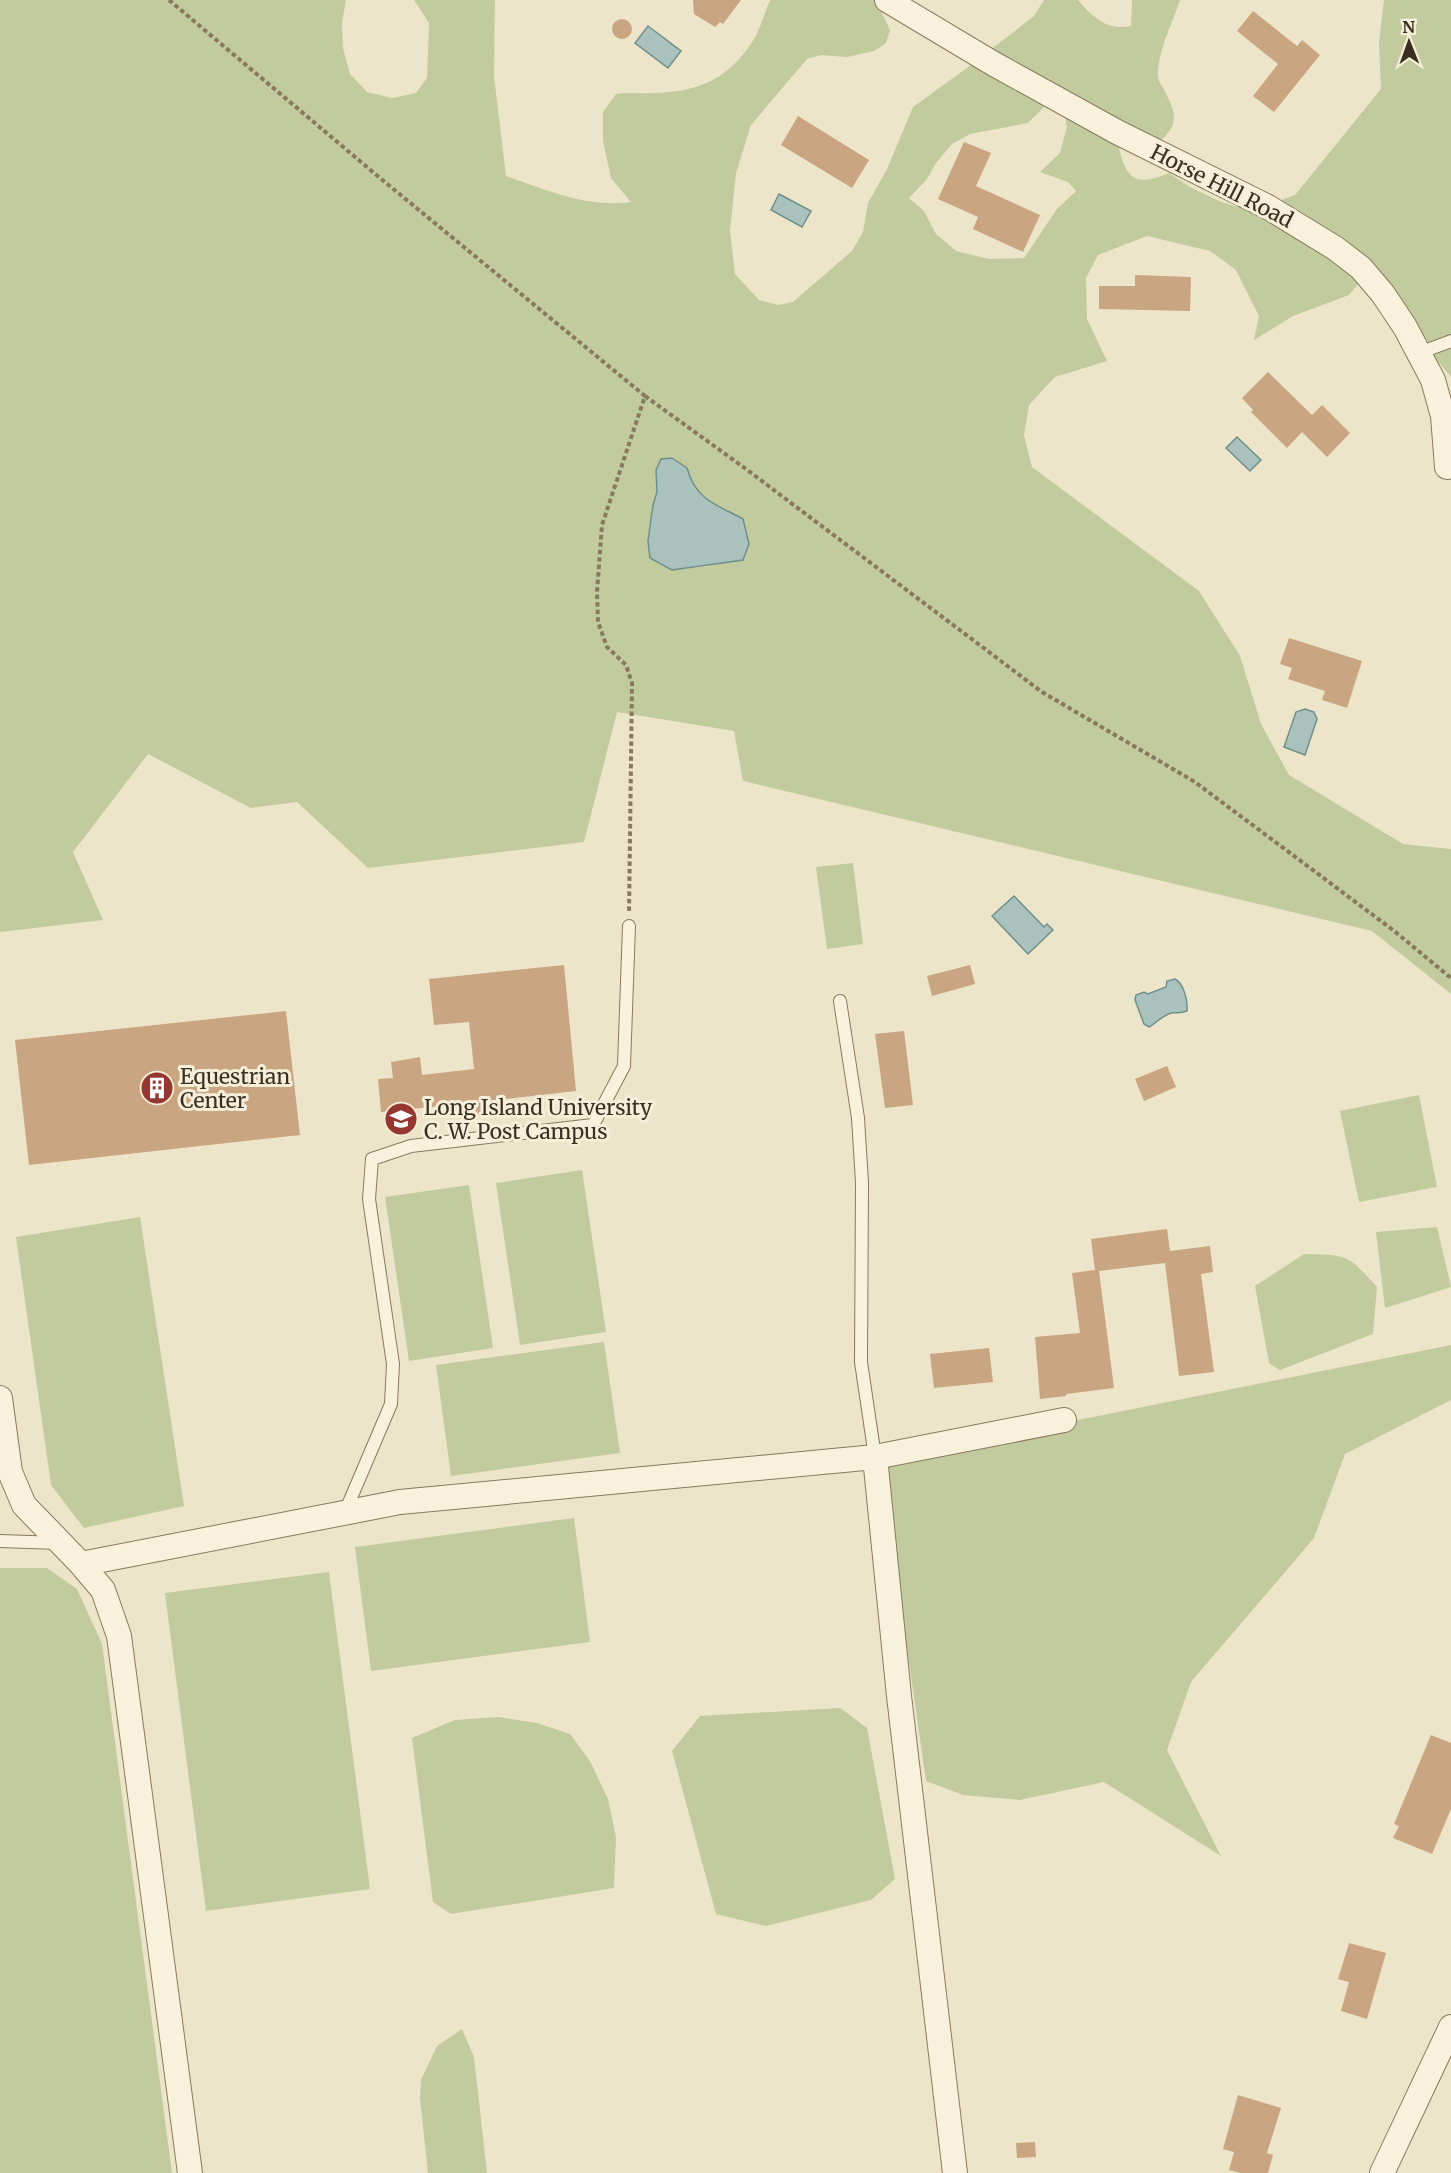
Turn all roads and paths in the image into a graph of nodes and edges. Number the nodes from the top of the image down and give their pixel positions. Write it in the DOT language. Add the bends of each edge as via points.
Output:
graph roads {
  1 [pos="169,0"];
  2 [pos="887,0"];
  3 [pos="1451,341"];
  4 [pos="1419,353"];
  5 [pos="645,396"];
  6 [pos="1447,466"];
  7 [pos="628,926"];
  8 [pos="1451,978"];
  9 [pos="840,1001"];
  10 [pos="0,1398"];
  11 [pos="1064,1420"];
  12 [pos="875,1457"];
  13 [pos="345,1512"];
  14 [pos="0,1541"];
  15 [pos="58,1543"];
  16 [pos="81,1564"];
  17 [pos="1451,2026"];
  18 [pos="190,2173"];
  19 [pos="955,2173"];
  20 [pos="1382,2173"];
  1 -- 5 [label="path"];
  2 -- 4 [label="street, Horse Hill Road" via="994,64 1117,132 1268,207 1335,248 1361,268 1383,294"];
  3 -- 4 [label="lane"];
  4 -- 6 [label="street, Horse Hill Road" via="1433,380 1443,416"];
  5 -- 7 [label="path" via="602,525 597,592 598,622 607,647 626,665 632,683"];
  5 -- 8 [label="path" via="1042,692 1195,782"];
  7 -- 13 [label="lane" via="624,1066 593,1125 411,1146 372,1159 369,1199 393,1364 391,1404"];
  9 -- 12 [label="lane" via="858,1118 862,1183 861,1362"];
  10 -- 15 [label="street" via="10,1472 24,1505"];
  11 -- 12 [label="street"];
  12 -- 13 [label="street" via="400,1502"];
  12 -- 19 [label="street" via="898,1696"];
  13 -- 16 [label="street"];
  14 -- 15 [label="lane"];
  15 -- 16 [label="street"];
  16 -- 18 [label="street" via="103,1590 119,1636"];
  17 -- 20 [label="street"];
}
